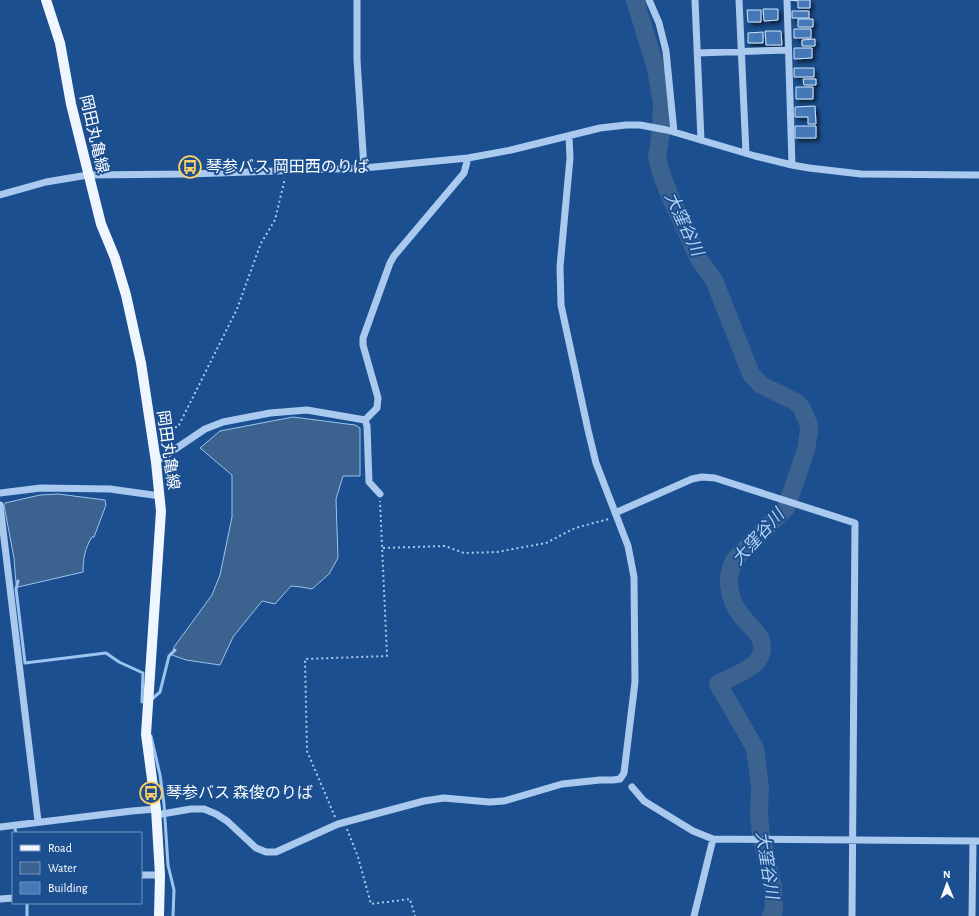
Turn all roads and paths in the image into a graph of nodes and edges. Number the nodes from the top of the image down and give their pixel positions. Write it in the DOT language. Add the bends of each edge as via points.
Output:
graph roads {
  1 [pos="46,0"];
  2 [pos="357,0"];
  3 [pos="649,0"];
  4 [pos="695,0"];
  5 [pos="739,0"];
  6 [pos="787,0"];
  7 [pos="788,50"];
  8 [pos="741,52"];
  9 [pos="697,53"];
  10 [pos="670,131"];
  11 [pos="569,136"];
  12 [pos="701,140"];
  13 [pos="746,153"];
  14 [pos="468,158"];
  15 [pos="792,165"];
  16 [pos="364,168"];
  17 [pos="287,171"];
  18 [pos="88,175"];
  19 [pos="979,175"];
  20 [pos="0,195"];
  21 [pos="364,420"];
  22 [pos="151,429"];
  23 [pos="156,462"];
  24 [pos="0,493"];
  25 [pos="380,494"];
  26 [pos="160,496"];
  27 [pos="0,505"];
  28 [pos="615,515"];
  29 [pos="384,548"];
  30 [pos="632,787"];
  31 [pos="160,813"];
  32 [pos="38,821"];
  33 [pos="341,823"];
  34 [pos="0,826"];
  35 [pos="713,839"];
  36 [pos="852,840"];
  37 [pos="976,841"];
  38 [pos="142,875"];
  39 [pos="160,875"];
  40 [pos="12,898"];
  41 [pos="0,899"];
  42 [pos="159,916"];
  43 [pos="415,916"];
  44 [pos="694,916"];
  45 [pos="852,916"];
  46 [pos="972,916"];
  1 -- 18 [label="main road, 岡田丸亀線" via="60,43"];
  2 -- 16 [label="street" via="357,60"];
  3 -- 10 [label="street" via="659,23 666,51"];
  4 -- 9 [label="street"];
  5 -- 8 [label="street"];
  6 -- 7 [label="street"];
  7 -- 8 [label="street"];
  7 -- 15 [label="street"];
  8 -- 9 [label="street"];
  8 -- 13 [label="street"];
  9 -- 12 [label="street"];
  10 -- 11 [label="street" via="626,125"];
  10 -- 12 [label="street"];
  11 -- 14 [label="street"];
  11 -- 28 [label="street" via="570,158 560,267 561,305 598,470"];
  12 -- 13 [label="street"];
  13 -- 15 [label="street"];
  14 -- 16 [label="street"];
  14 -- 21 [label="street" via="464,173 390,263 363,338 378,398 377,408"];
  15 -- 19 [label="street" via="861,174"];
  16 -- 17 [label="street"];
  17 -- 18 [label="street"];
  17 -- 22 [label="path" via="275,220 261,243 237,309 178,427"];
  18 -- 20 [label="street" via="46,182"];
  18 -- 22 [label="main road, 岡田丸亀線" via="101,224 126,295 141,363"];
  21 -- 23 [label="street" via="307,410 270,413 223,422 205,429"];
  21 -- 25 [label="street" via="367,426 369,482"];
  22 -- 23 [label="main road, 岡田丸亀線"];
  23 -- 26 [label="main road, 岡田丸亀線"];
  24 -- 26 [label="street" via="41,488 110,489"];
  25 -- 29 [label="path"];
  26 -- 31 [label="main road, 岡田丸亀線" via="146,734"];
  27 -- 32 [label="street"];
  28 -- 29 [label="path" via="575,528 546,543 497,552 464,553 445,546"];
  28 -- 33 [label="street" via="628,546 635,596 635,682 624,773 620,779 562,784 504,802 444,798 424,801"];
  28 -- 36 [label="street" via="692,479 702,477 715,478 855,523"];
  29 -- 33 [label="path" via="387,656 305,659 308,751"];
  30 -- 35 [label="street" via="644,801 693,831"];
  31 -- 32 [label="street"];
  31 -- 33 [label="street" via="204,809 227,821 256,848 266,852 276,852"];
  31 -- 39 [label="main road, 岡田丸亀線"];
  32 -- 34 [label="street"];
  33 -- 43 [label="path" via="358,856 371,904 410,898"];
  35 -- 36 [label="street"];
  35 -- 44 [label="street"];
  36 -- 37 [label="street"];
  36 -- 45 [label="street"];
  37 -- 46 [label="street"];
  38 -- 39 [label="street"];
  39 -- 42 [label="main road, 岡田丸亀線"];
  40 -- 41 [label="street"];
}
